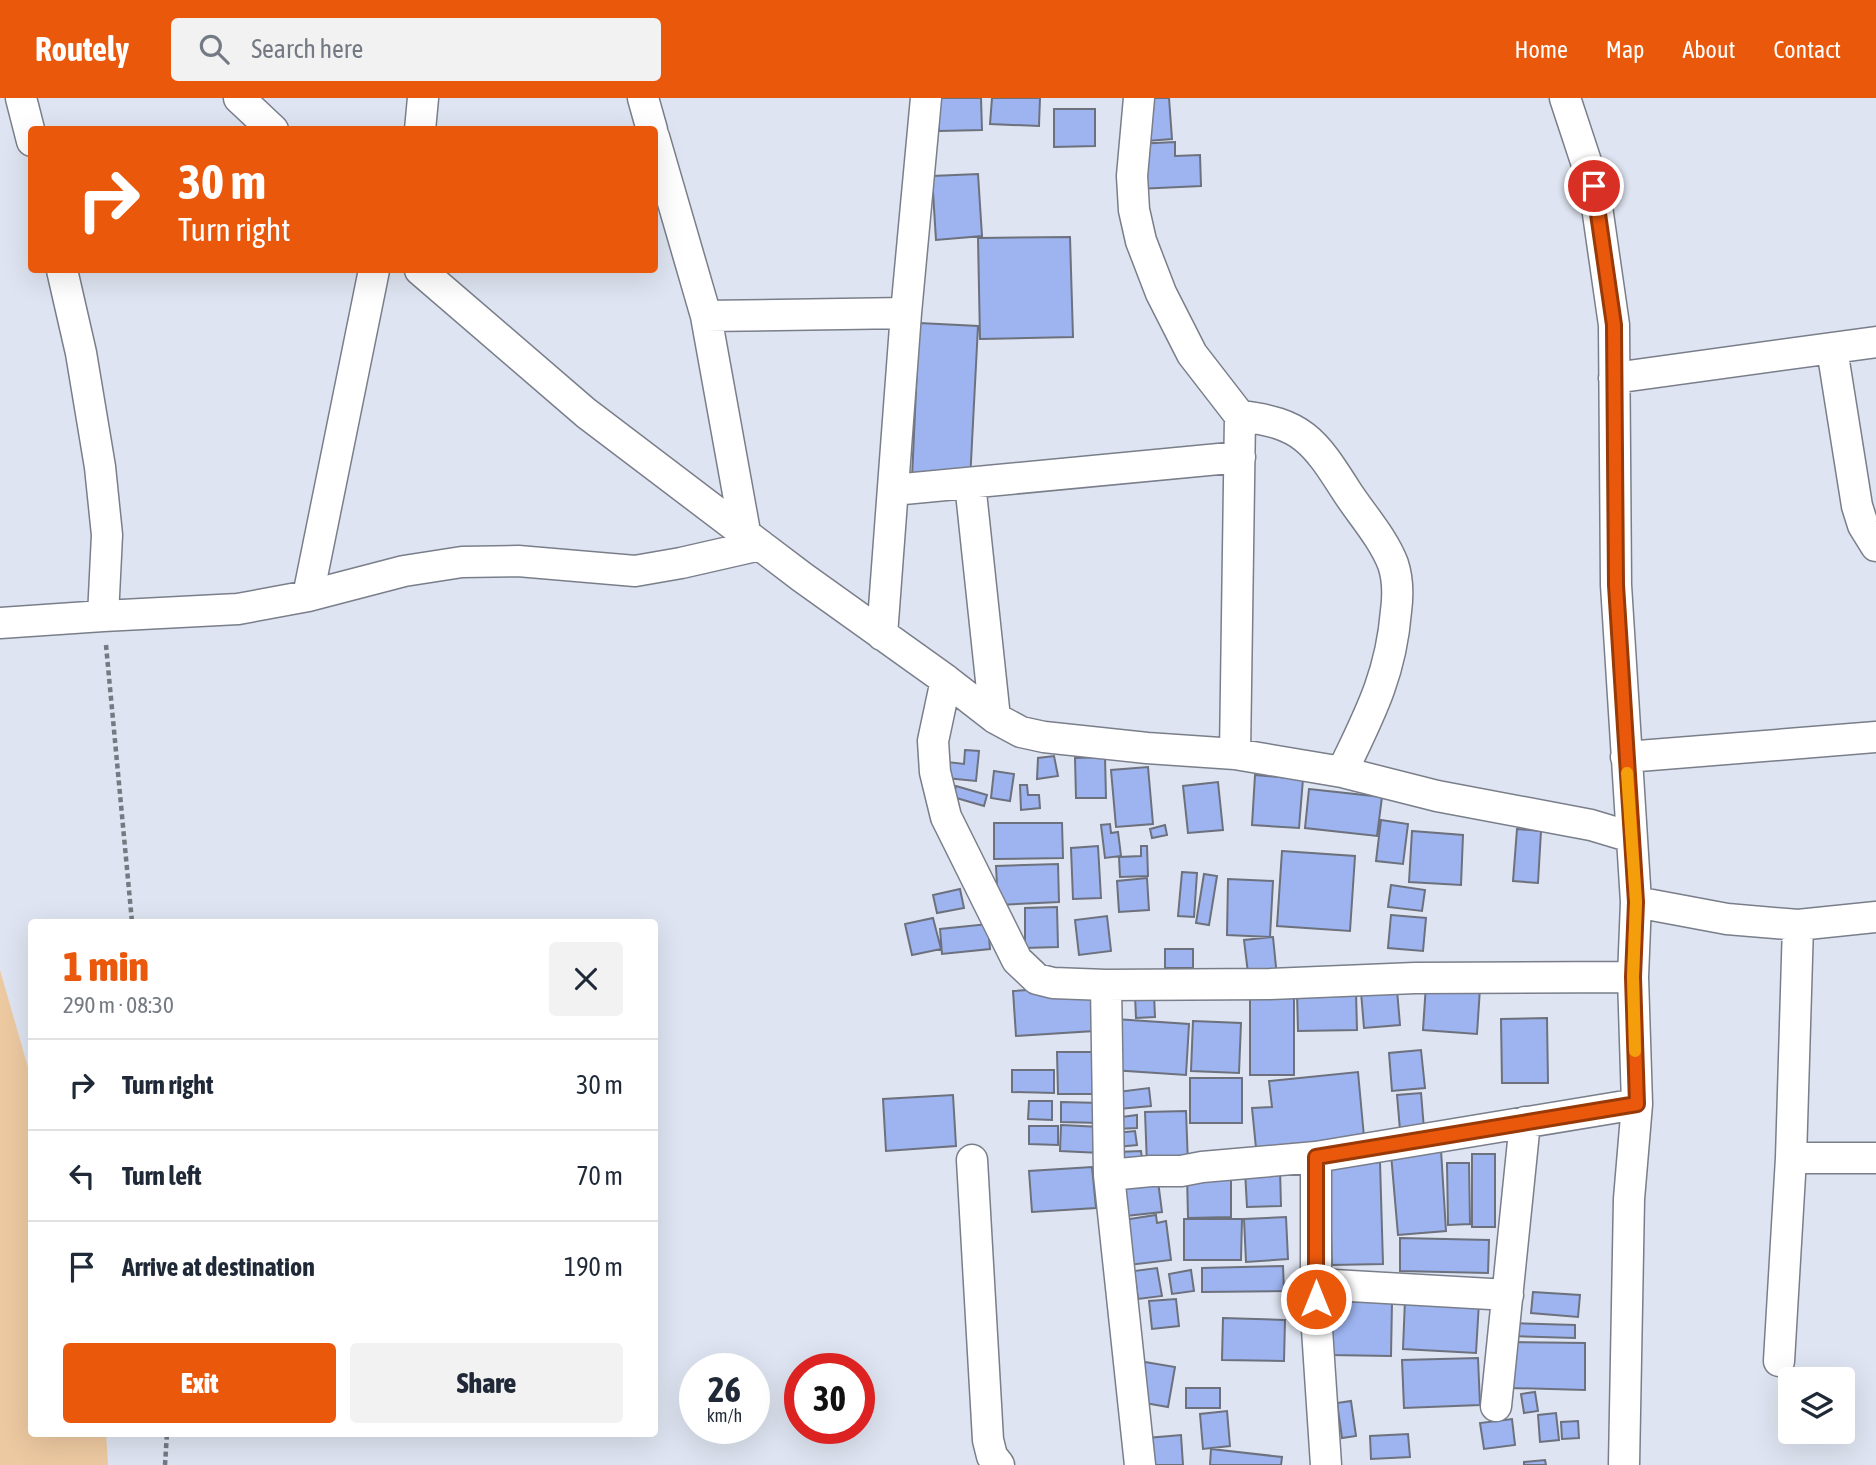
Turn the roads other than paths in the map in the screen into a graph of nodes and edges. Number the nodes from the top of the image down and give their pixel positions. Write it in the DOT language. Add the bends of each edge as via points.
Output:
graph roads {
  1 [pos="22,98"];
  2 [pos="239,98"];
  3 [pos="423,98"];
  4 [pos="643,98"];
  5 [pos="926,98"];
  6 [pos="1139,98"];
  7 [pos="1565,98"];
  8 [pos="29,126"];
  9 [pos="269,126"];
  10 [pos="420,126"];
  11 [pos="651,126"];
  12 [pos="658,151"];
  13 [pos="63,273"];
  14 [pos="373,273"];
  15 [pos="423,273"];
  16 [pos="906,313"];
  17 [pos="706,316"];
  18 [pos="1876,342"];
  19 [pos="1832,349"];
  20 [pos="1614,378"];
  21 [pos="1240,416"];
  22 [pos="1240,457"];
  23 [pos="970,483"];
  24 [pos="893,490"];
  25 [pos="752,539"];
  26 [pos="1876,546"];
  27 [pos="308,596"];
  28 [pos="103,616"];
  29 [pos="0,623"];
  30 [pos="882,635"];
  31 [pos="946,680"];
  32 [pos="995,718"];
  33 [pos="1876,737"];
  34 [pos="1234,754"];
  35 [pos="1626,757"];
  36 [pos="1342,772"];
  37 [pos="1632,837"];
  38 [pos="1636,902"];
  39 [pos="1876,917"];
  40 [pos="1798,925"];
  41 [pos="1633,977"];
  42 [pos="1106,985"];
  43 [pos="1637,1104"];
  44 [pos="1525,1122"];
  45 [pos="1316,1157"];
  46 [pos="1791,1158"];
  47 [pos="1876,1158"];
  48 [pos="972,1160"];
  49 [pos="1109,1175"];
  50 [pos="1316,1284"];
  51 [pos="1508,1295"];
  52 [pos="1779,1362"];
  53 [pos="1496,1406"];
  54 [pos="1133,1464"];
  55 [pos="999,1465"];
  56 [pos="1326,1465"];
  57 [pos="1624,1465"];
  1 -- 8 [label="street"];
  2 -- 9 [label="street"];
  3 -- 10 [label="street"];
  4 -- 11 [label="street"];
  5 -- 16 [label="street"];
  6 -- 21 [label="street" via="1132,176 1141,241 1192,354"];
  7 -- 20 [label="street" via="1594,186 1614,325"];
  12 -- 17 [label="street"];
  13 -- 28 [label="street" via="100,467 107,535"];
  14 -- 27 [label="street"];
  15 -- 25 [label="street" via="586,414"];
  16 -- 17 [label="street"];
  16 -- 24 [label="street"];
  17 -- 25 [label="street"];
  18 -- 19 [label="street"];
  19 -- 20 [label="street"];
  19 -- 26 [label="street" via="1857,506"];
  20 -- 35 [label="street" via="1616,585"];
  21 -- 22 [label="street"];
  21 -- 36 [label="street" via="1270,419 1293,428 1314,445 1393,565 1398,592 1394,643 1377,702"];
  22 -- 23 [label="street"];
  22 -- 34 [label="street"];
  23 -- 24 [label="street"];
  23 -- 32 [label="street"];
  24 -- 30 [label="street"];
  25 -- 27 [label="street" via="681,563 635,571 518,561 462,562"];
  25 -- 30 [label="street"];
  27 -- 28 [label="street" via="238,609"];
  28 -- 29 [label="street"];
  30 -- 31 [label="street"];
  31 -- 32 [label="street"];
  31 -- 42 [label="street" via="933,741 946,817 1017,960 1037,979"];
  32 -- 34 [label="street" via="1021,732 1044,737"];
  33 -- 35 [label="street"];
  34 -- 36 [label="street"];
  35 -- 37 [label="street"];
  36 -- 37 [label="street"];
  37 -- 38 [label="street"];
  38 -- 40 [label="street" via="1727,919"];
  38 -- 41 [label="street"];
  39 -- 40 [label="street"];
  40 -- 46 [label="street"];
  41 -- 42 [label="street"];
  41 -- 43 [label="street"];
  42 -- 49 [label="street"];
  43 -- 44 [label="street"];
  43 -- 57 [label="street" via="1629,1199"];
  44 -- 45 [label="street"];
  44 -- 51 [label="street"];
  45 -- 49 [label="street"];
  45 -- 50 [label="street"];
  46 -- 47 [label="street"];
  46 -- 52 [label="street"];
  48 -- 55 [label="street" via="988,1440"];
  49 -- 54 [label="street"];
  50 -- 51 [label="street"];
  50 -- 56 [label="street"];
  51 -- 53 [label="street"];
}
